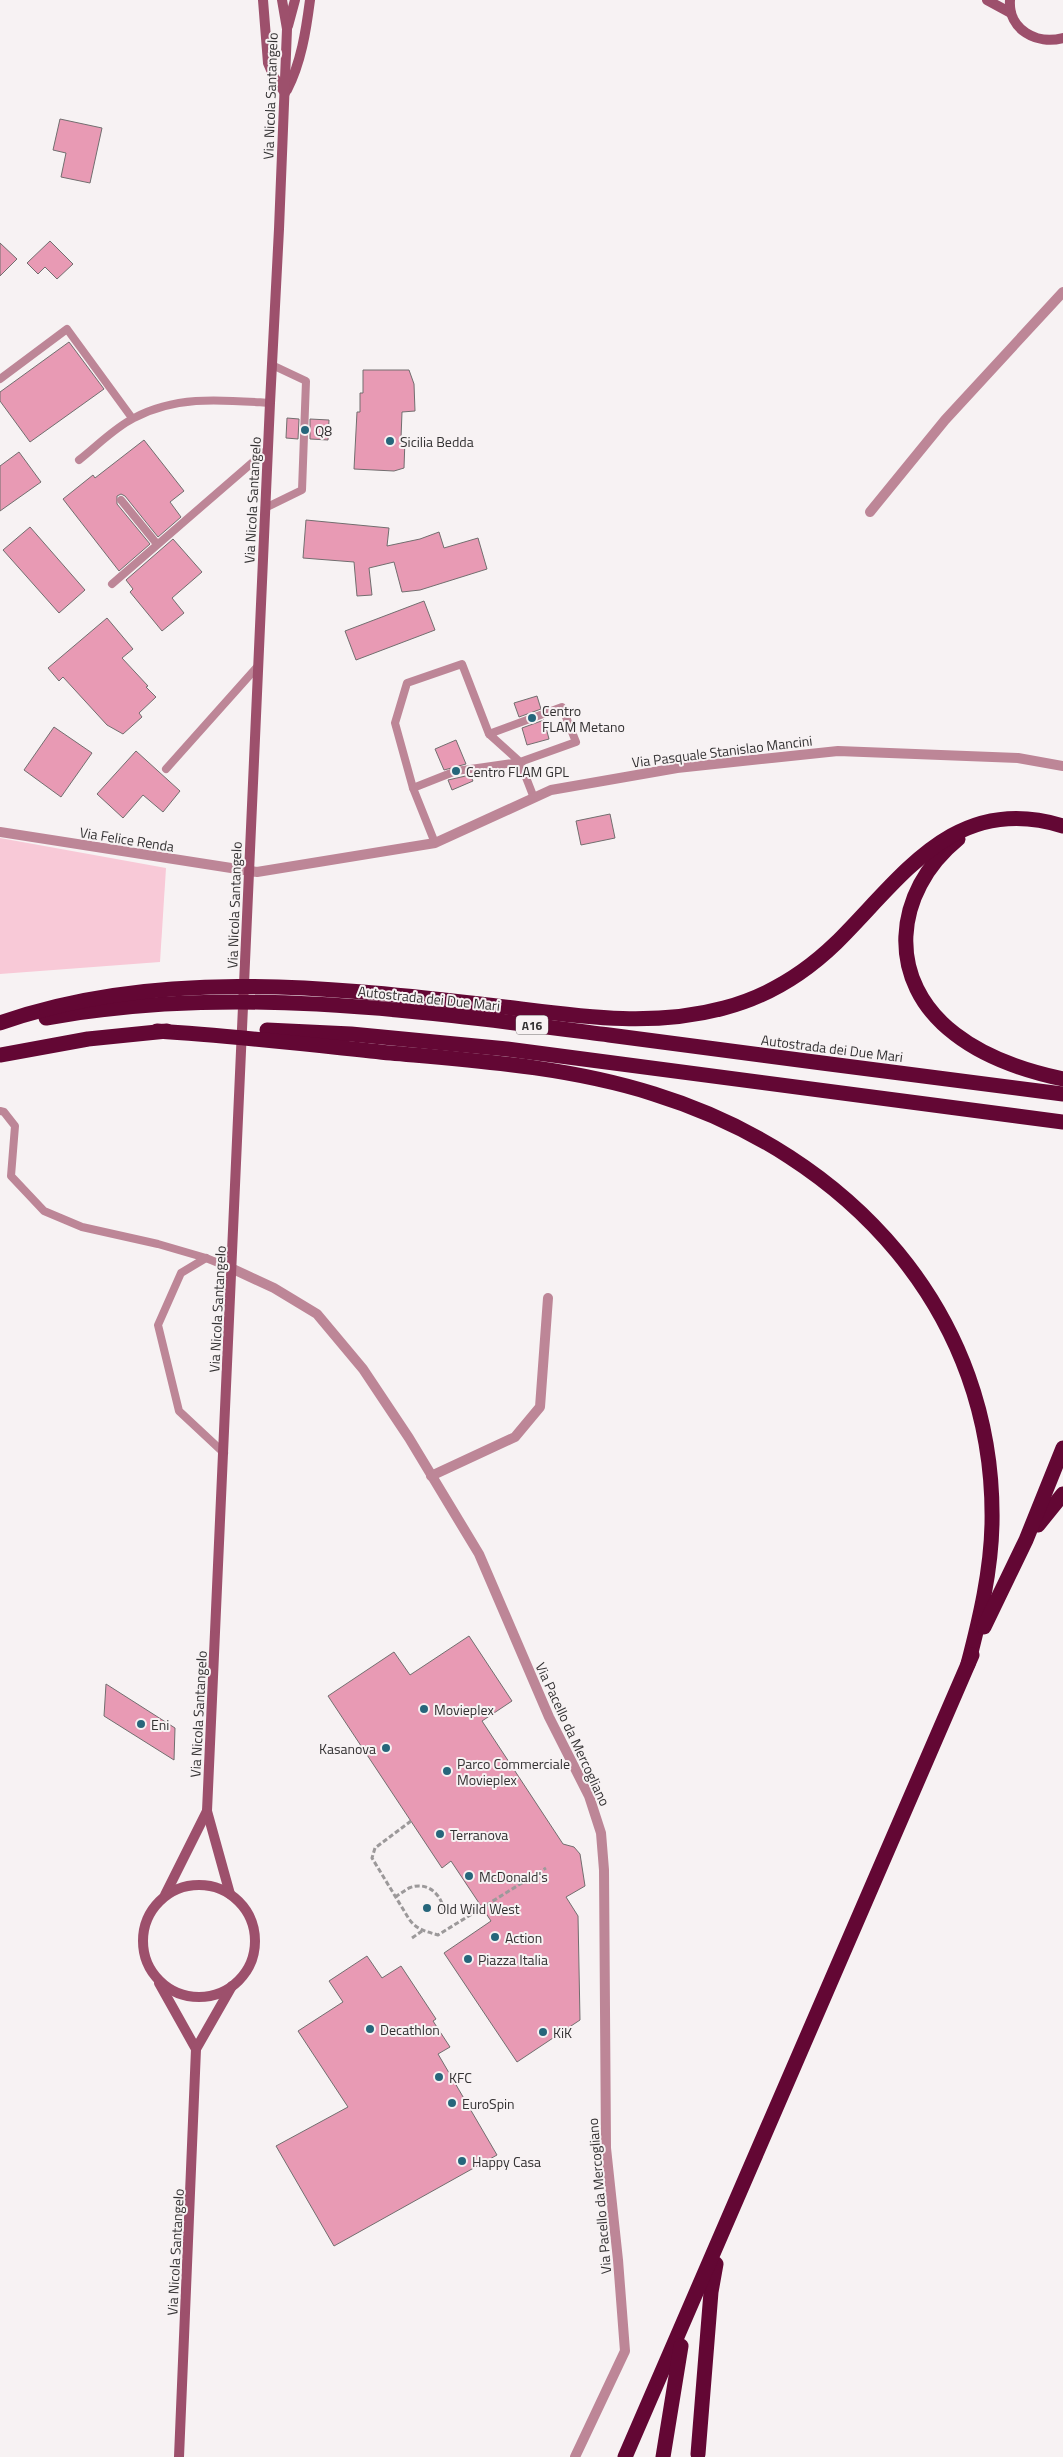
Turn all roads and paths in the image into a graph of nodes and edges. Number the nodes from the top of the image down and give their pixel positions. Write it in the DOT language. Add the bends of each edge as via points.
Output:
graph roads {
  1 [pos="263,0"];
  2 [pos="282,0"];
  3 [pos="295,0"];
  4 [pos="310,0"];
  5 [pos="987,0"];
  6 [pos="1010,0"];
  7 [pos="1011,13"];
  8 [pos="287,30"];
  9 [pos="1063,38"];
  10 [pos="285,94"];
  11 [pos="1063,292"];
  12 [pos="272,365"];
  13 [pos="0,379"];
  14 [pos="270,403"];
  15 [pos="132,418"];
  16 [pos="268,449"];
  17 [pos="79,460"];
  18 [pos="121,500"];
  19 [pos="265,508"];
  20 [pos="870,512"];
  21 [pos="157,544"];
  22 [pos="112,584"];
  23 [pos="258,666"];
  24 [pos="489,734"];
  25 [pos="520,762"];
  26 [pos="1063,766"];
  27 [pos="166,769"];
  28 [pos="413,788"];
  29 [pos="534,798"];
  30 [pos="1063,826"];
  31 [pos="970,828"];
  32 [pos="0,832"];
  33 [pos="435,843"];
  34 [pos="249,872"];
  35 [pos="0,1025"];
  36 [pos="157,1031"];
  37 [pos="0,1054"];
  38 [pos="1063,1078"];
  39 [pos="1063,1094"];
  40 [pos="0,1111"];
  41 [pos="1063,1122"];
  42 [pos="206,1258"];
  43 [pos="232,1269"];
  44 [pos="548,1298"];
  45 [pos="1063,1448"];
  46 [pos="224,1453"];
  47 [pos="431,1476"];
  48 [pos="1063,1494"];
  49 [pos="1026,1540"];
  50 [pos="968,1664"];
  51 [pos="207,1811"];
  52 [pos="411,1821"];
  53 [pos="546,1868"];
  54 [pos="230,1894"];
  55 [pos="165,1895"];
  56 [pos="395,1897"];
  57 [pos="444,1914"];
  58 [pos="422,1931"];
  59 [pos="412,1938"];
  60 [pos="154,1976"];
  61 [pos="232,1986"];
  62 [pos="196,2049"];
  63 [pos="724,2228"];
  64 [pos="691,2306"];
  65 [pos="698,2454"];
  66 [pos="179,2457"];
  67 [pos="575,2457"];
  68 [pos="625,2457"];
  69 [pos="663,2457"];
  1 -- 10 [label="main road" via="268,63"];
  2 -- 8 [label="main road, Via Nicola Santangelo"];
  3 -- 8 [label="main road"];
  4 -- 10 [label="main road" via="304,40 294,77"];
  5 -- 7 [label="main road"];
  6 -- 7 [label="main road"];
  7 -- 9 [label="main road" via="1026,34 1050,41"];
  8 -- 10 [label="main road, Via Nicola Santangelo"];
  10 -- 12 [label="main road, Via Nicola Santangelo"];
  11 -- 20 [label="street" via="946,420"];
  12 -- 14 [label="main road, Via Nicola Santangelo"];
  12 -- 19 [label="lane" via="306,381 305,430 302,490"];
  13 -- 15 [label="lane" via="67,329"];
  14 -- 15 [label="lane" via="181,401 158,406"];
  14 -- 16 [label="main road, Via Nicola Santangelo"];
  15 -- 17 [label="lane"];
  16 -- 19 [label="main road, Via Nicola Santangelo"];
  16 -- 21 [label="lane"];
  18 -- 21 [label="lane"];
  19 -- 23 [label="main road, Via Nicola Santangelo"];
  21 -- 22 [label="lane"];
  23 -- 27 [label="lane"];
  23 -- 34 [label="main road, Via Nicola Santangelo"];
  24 -- 25 [label="lane"];
  24 -- 25 [label="lane" via="562,706 576,742"];
  24 -- 28 [label="lane" via="462,664 407,683 396,723"];
  25 -- 28 [label="lane" via="456,771"];
  25 -- 29 [label="lane"];
  26 -- 29 [label="street, Via Pasquale Stanislao Mancini" via="1018,758 838,751 677,768 551,790"];
  28 -- 33 [label="lane"];
  29 -- 33 [label="street, Via Pasquale Stanislao Mancini"];
  30 -- 31 [label="highway" via="1012,818"];
  31 -- 35 [label="highway" via="926,850 835,944 792,978 747,1001 701,1013 647,1019 598,1018 352,991 214,987 87,999 34,1011"];
  31 -- 38 [label="highway" via="936,860 915,892 906,929 909,971 926,1002 954,1034 1014,1066"];
  32 -- 34 [label="street, Via Felice Renda"];
  33 -- 34 [label="street, Via Pasquale Stanislao Mancini"];
  34 -- 43 [label="main road, Via Nicola Santangelo"];
  35 -- 39 [label="highway, Autostrada dei Due Mari / A16" via="157,1004 272,1002 352,1006 511,1023"];
  36 -- 37 [label="highway, A16"];
  36 -- 41 [label="highway, A16" via="273,1030 448,1043"];
  36 -- 50 [label="highway" via="506,1064 584,1076 688,1105 757,1137 819,1176 873,1223 911,1268 942,1318 975,1401 989,1467 992,1524 987,1580"];
  40 -- 42 [label="lane" via="15,1126 11,1176 44,1211 82,1226"];
  42 -- 43 [label="lane"];
  42 -- 46 [label="lane" via="181,1273 158,1325 179,1411"];
  43 -- 46 [label="main road, Via Nicola Santangelo"];
  43 -- 47 [label="street, Via Pacello da Mercogliano" via="274,1288 316,1314 363,1369"];
  44 -- 47 [label="street" via="540,1407 515,1437"];
  45 -- 49 [label="highway"];
  46 -- 51 [label="main road, Via Nicola Santangelo"];
  47 -- 67 [label="street, Via Pacello da Mercogliano" via="479,1554 549,1717 589,1796 601,1833 606,2148 625,2351"];
  48 -- 49 [label="highway"];
  49 -- 50 [label="highway"];
  50 -- 63 [label="highway"];
  51 -- 54 [label="main road, Via Nicola Santangelo"];
  51 -- 55 [label="main road, Via Nicola Santangelo"];
  52 -- 56 [label="path" via="374,1848 372,1854"];
  53 -- 58 [label="path" via="438,1936"];
  54 -- 55 [label="main road, Via Nicola Santangelo" via="197,1884 180,1887"];
  54 -- 61 [label="main road, Via Nicola Santangelo" via="252,1921 255,1938 253,1956 246,1972"];
  55 -- 60 [label="main road, Via Nicola Santangelo" via="152,1909 144,1926 142,1943"];
  56 -- 57 [label="path" via="410,1888 432,1889 440,1898"];
  56 -- 58 [label="path" via="414,1927"];
  58 -- 59 [label="path"];
  60 -- 61 [label="main road, Via Nicola Santangelo" via="183,1995 217,1994"];
  60 -- 62 [label="main road, Via Nicola Santangelo"];
  61 -- 62 [label="main road, Via Nicola Santangelo"];
  62 -- 66 [label="main road, Via Nicola Santangelo"];
  63 -- 64 [label="highway"];
  63 -- 65 [label="highway" via="711,2292"];
  64 -- 68 [label="highway"];
  64 -- 69 [label="highway" via="677,2362"];
}
